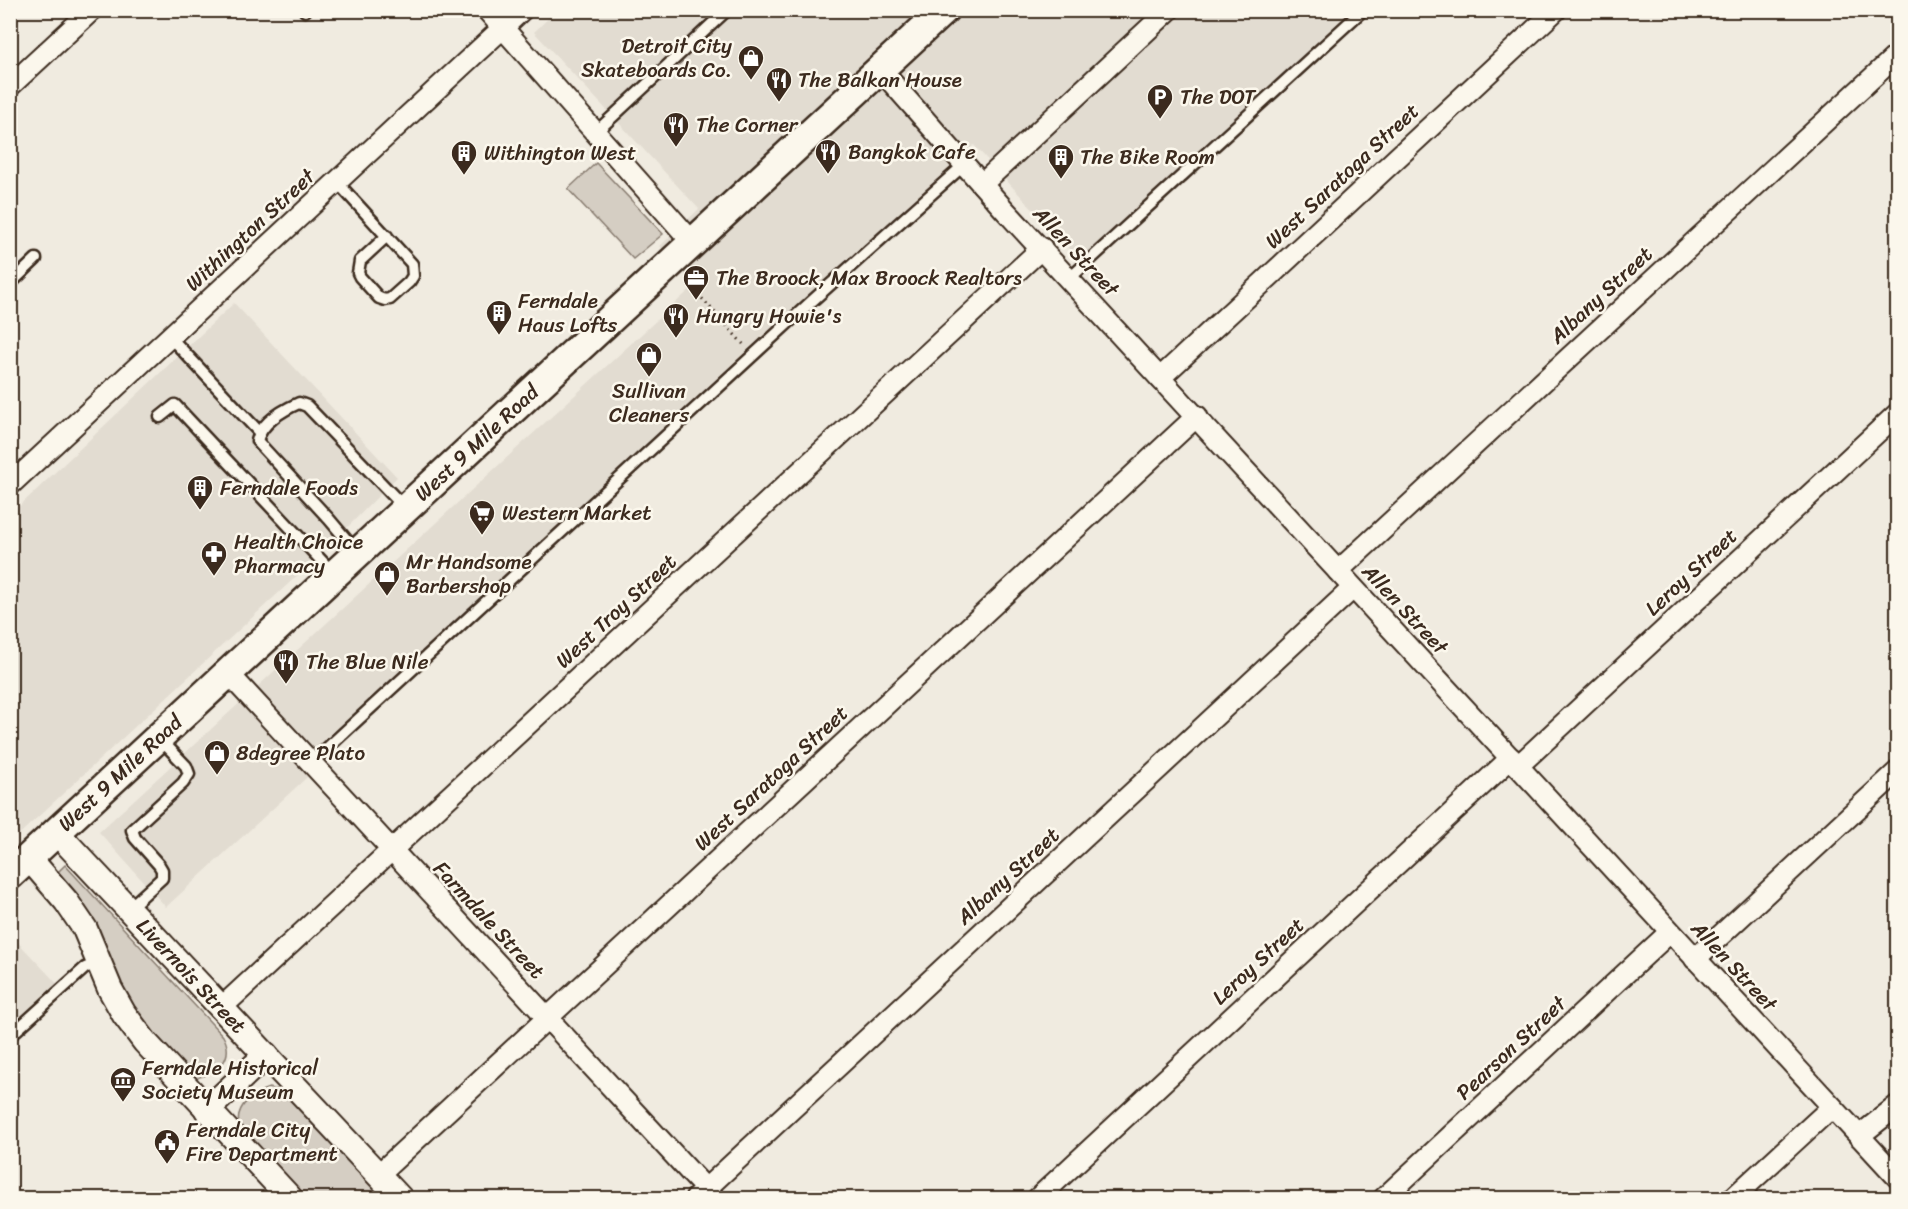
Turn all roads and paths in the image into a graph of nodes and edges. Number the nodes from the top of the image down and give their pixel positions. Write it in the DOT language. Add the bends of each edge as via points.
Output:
graph roads {
  1 [pos="92,10"];
  2 [pos="487,10"];
  3 [pos="522,10"];
  4 [pos="727,10"];
  5 [pos="944,10"];
  6 [pos="1169,10"];
  7 [pos="1363,10"];
  8 [pos="1556,10"];
  9 [pos="503,28"];
  10 [pos="1898,54"];
  11 [pos="880,69"];
  12 [pos="10,86"];
  13 [pos="595,132"];
  14 [pos="965,164"];
  15 [pos="337,182"];
  16 [pos="982,184"];
  17 [pos="387,236"];
  18 [pos="694,244"];
  19 [pos="1042,248"];
  20 [pos="36,259"];
  21 [pos="1070,278"];
  22 [pos="10,284"];
  23 [pos="690,285"];
  24 [pos="170,337"];
  25 [pos="747,349"];
  26 [pos="1161,378"];
  27 [pos="1898,412"];
  28 [pos="1197,416"];
  29 [pos="160,417"];
  30 [pos="260,433"];
  31 [pos="10,485"];
  32 [pos="406,509"];
  33 [pos="358,554"];
  34 [pos="1338,572"];
  35 [pos="335,575"];
  36 [pos="1353,588"];
  37 [pos="228,674"];
  38 [pos="159,738"];
  39 [pos="1514,762"];
  40 [pos="311,763"];
  41 [pos="1898,771"];
  42 [pos="57,832"];
  43 [pos="392,852"];
  44 [pos="20,867"];
  45 [pos="128,909"];
  46 [pos="1670,932"];
  47 [pos="1695,959"];
  48 [pos="99,962"];
  49 [pos="221,1008"];
  50 [pos="548,1018"];
  51 [pos="10,1036"];
  52 [pos="266,1054"];
  53 [pos="1898,1105"];
  54 [pos="1832,1107"];
  55 [pos="207,1110"];
  56 [pos="1859,1136"];
  57 [pos="378,1175"];
  58 [pos="1898,1178"];
  59 [pos="706,1196"];
  60 [pos="290,1198"];
  61 [pos="400,1198"];
  62 [pos="1038,1198"];
  63 [pos="1384,1198"];
  64 [pos="1733,1198"];
  1 -- 12 [label="street"];
  2 -- 9 [label="street"];
  3 -- 9 [label="street, Withington Street"];
  4 -- 13 [label="lane"];
  5 -- 11 [label="main road, West 9 Mile Road"];
  6 -- 16 [label="street"];
  7 -- 21 [label="lane"];
  8 -- 26 [label="street, West Saratoga Street"];
  9 -- 13 [label="street"];
  9 -- 15 [label="street, Withington Street"];
  10 -- 34 [label="street, Albany Street"];
  11 -- 14 [label="street, Allen Street"];
  11 -- 18 [label="main road, West 9 Mile Road"];
  13 -- 18 [label="street"];
  14 -- 16 [label="street, Allen Street"];
  14 -- 40 [label="lane"];
  15 -- 17 [label="lane"];
  15 -- 24 [label="street, Withington Street"];
  16 -- 19 [label="street, Allen Street"];
  17 -- 17 [label="lane" via="412,264 413,276 385,300 360,277 358,266"];
  18 -- 32 [label="main road, West 9 Mile Road"];
  19 -- 21 [label="street, Allen Street"];
  19 -- 43 [label="street, West Troy Street"];
  20 -- 22 [label="lane"];
  21 -- 26 [label="street, Allen Street"];
  23 -- 25 [label="path"];
  24 -- 30 [label="lane"];
  24 -- 31 [label="street, Withington Street"];
  26 -- 28 [label="street, Allen Street"];
  27 -- 39 [label="street, Leroy Street"];
  28 -- 34 [label="street, Allen Street"];
  28 -- 50 [label="street, West Saratoga Street"];
  29 -- 35 [label="lane" via="175,405"];
  30 -- 32 [label="lane" via="286,409 299,403 307,406"];
  30 -- 33 [label="lane" via="257,441"];
  32 -- 33 [label="main road, West 9 Mile Road"];
  33 -- 35 [label="main road, West 9 Mile Road"];
  34 -- 36 [label="street, Allen Street"];
  35 -- 37 [label="main road, West 9 Mile Road"];
  36 -- 39 [label="street, Allen Street"];
  36 -- 59 [label="street, Albany Street"];
  37 -- 38 [label="main road, West 9 Mile Road"];
  37 -- 40 [label="street, Farmdale Street"];
  38 -- 42 [label="main road, West 9 Mile Road"];
  38 -- 45 [label="lane" via="189,774 132,830 159,865 162,878"];
  39 -- 46 [label="street, Allen Street"];
  39 -- 62 [label="street, Leroy Street"];
  40 -- 43 [label="street, Farmdale Street"];
  41 -- 47 [label="street"];
  42 -- 44 [label="main road, West 9 Mile Road"];
  42 -- 45 [label="street, Livernois Street"];
  43 -- 49 [label="street, West Troy Street"];
  43 -- 50 [label="street, Farmdale Street"];
  44 -- 48 [label="street" via="47,877 85,929"];
  45 -- 49 [label="street, Livernois Street"];
  46 -- 47 [label="street, Allen Street"];
  46 -- 63 [label="street, Pearson Street"];
  47 -- 54 [label="street, Allen Street"];
  48 -- 51 [label="lane" via="85,968"];
  48 -- 55 [label="street" via="124,1014"];
  49 -- 52 [label="street, Livernois Street"];
  50 -- 57 [label="street, West Saratoga Street"];
  50 -- 59 [label="street, Farmdale Street"];
  52 -- 55 [label="street"];
  52 -- 57 [label="street, Livernois Street"];
  53 -- 56 [label="street"];
  54 -- 56 [label="street, Allen Street"];
  54 -- 64 [label="street"];
  55 -- 60 [label="street"];
  56 -- 58 [label="street, Allen Street"];
  57 -- 61 [label="street, Livernois Street"];
}
